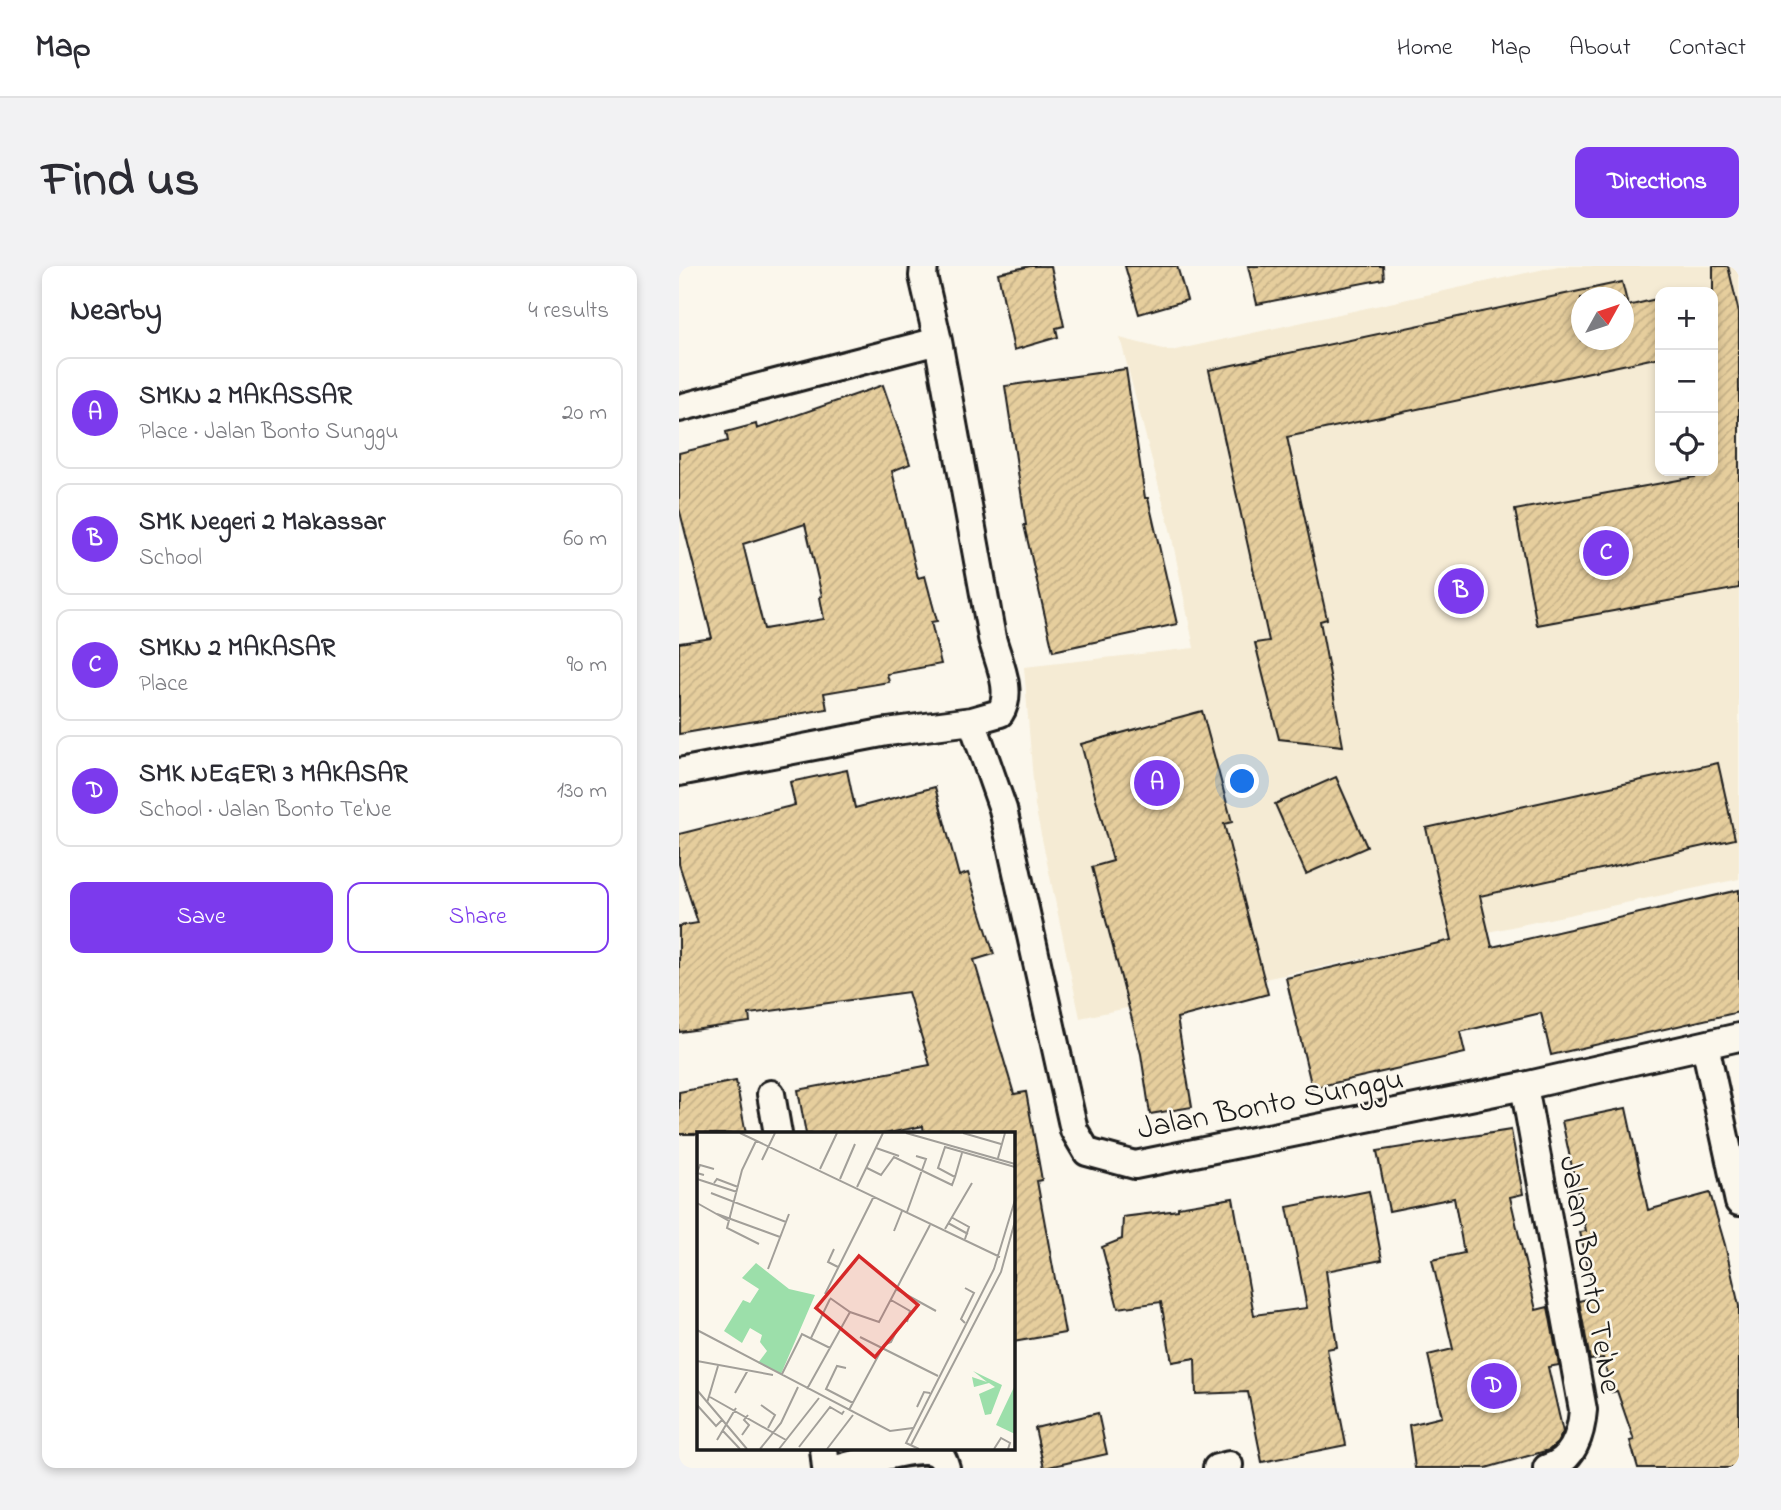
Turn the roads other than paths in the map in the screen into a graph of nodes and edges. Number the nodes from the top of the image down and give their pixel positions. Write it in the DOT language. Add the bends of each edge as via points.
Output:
graph roads {
  1 [pos="924,266"];
  2 [pos="939,341"];
  3 [pos="679,408"];
  4 [pos="972,721"];
  5 [pos="679,772"];
  6 [pos="1739,1037"];
  7 [pos="1705,1045"];
  8 [pos="1524,1086"];
  9 [pos="771,1094"];
  10 [pos="778,1132"];
  11 [pos="1739,1202"];
  12 [pos="824,1450"];
  13 [pos="1552,1467"];
  14 [pos="826,1468"];
  15 [pos="840,1468"];
  16 [pos="946,1468"];
  1 -- 2 [label="street"];
  2 -- 3 [label="street"];
  2 -- 4 [label="street" via="1006,699 999,713"];
  4 -- 5 [label="street" via="887,732"];
  4 -- 8 [label="street, Jalan Bonto Sunggu" via="1003,809 1074,1130 1087,1153 1135,1165"];
  6 -- 7 [label="street, Jalan Bonto Sunggu"];
  7 -- 8 [label="street, Jalan Bonto Sunggu"];
  7 -- 11 [label="street"];
  8 -- 13 [label="street, Jalan Bonto Te'Ne" via="1583,1410 1577,1441"];
  9 -- 10 [label="street"];
  12 -- 14 [label="street"];
  15 -- 16 [label="street" via="920,1450 936,1452"];
}
